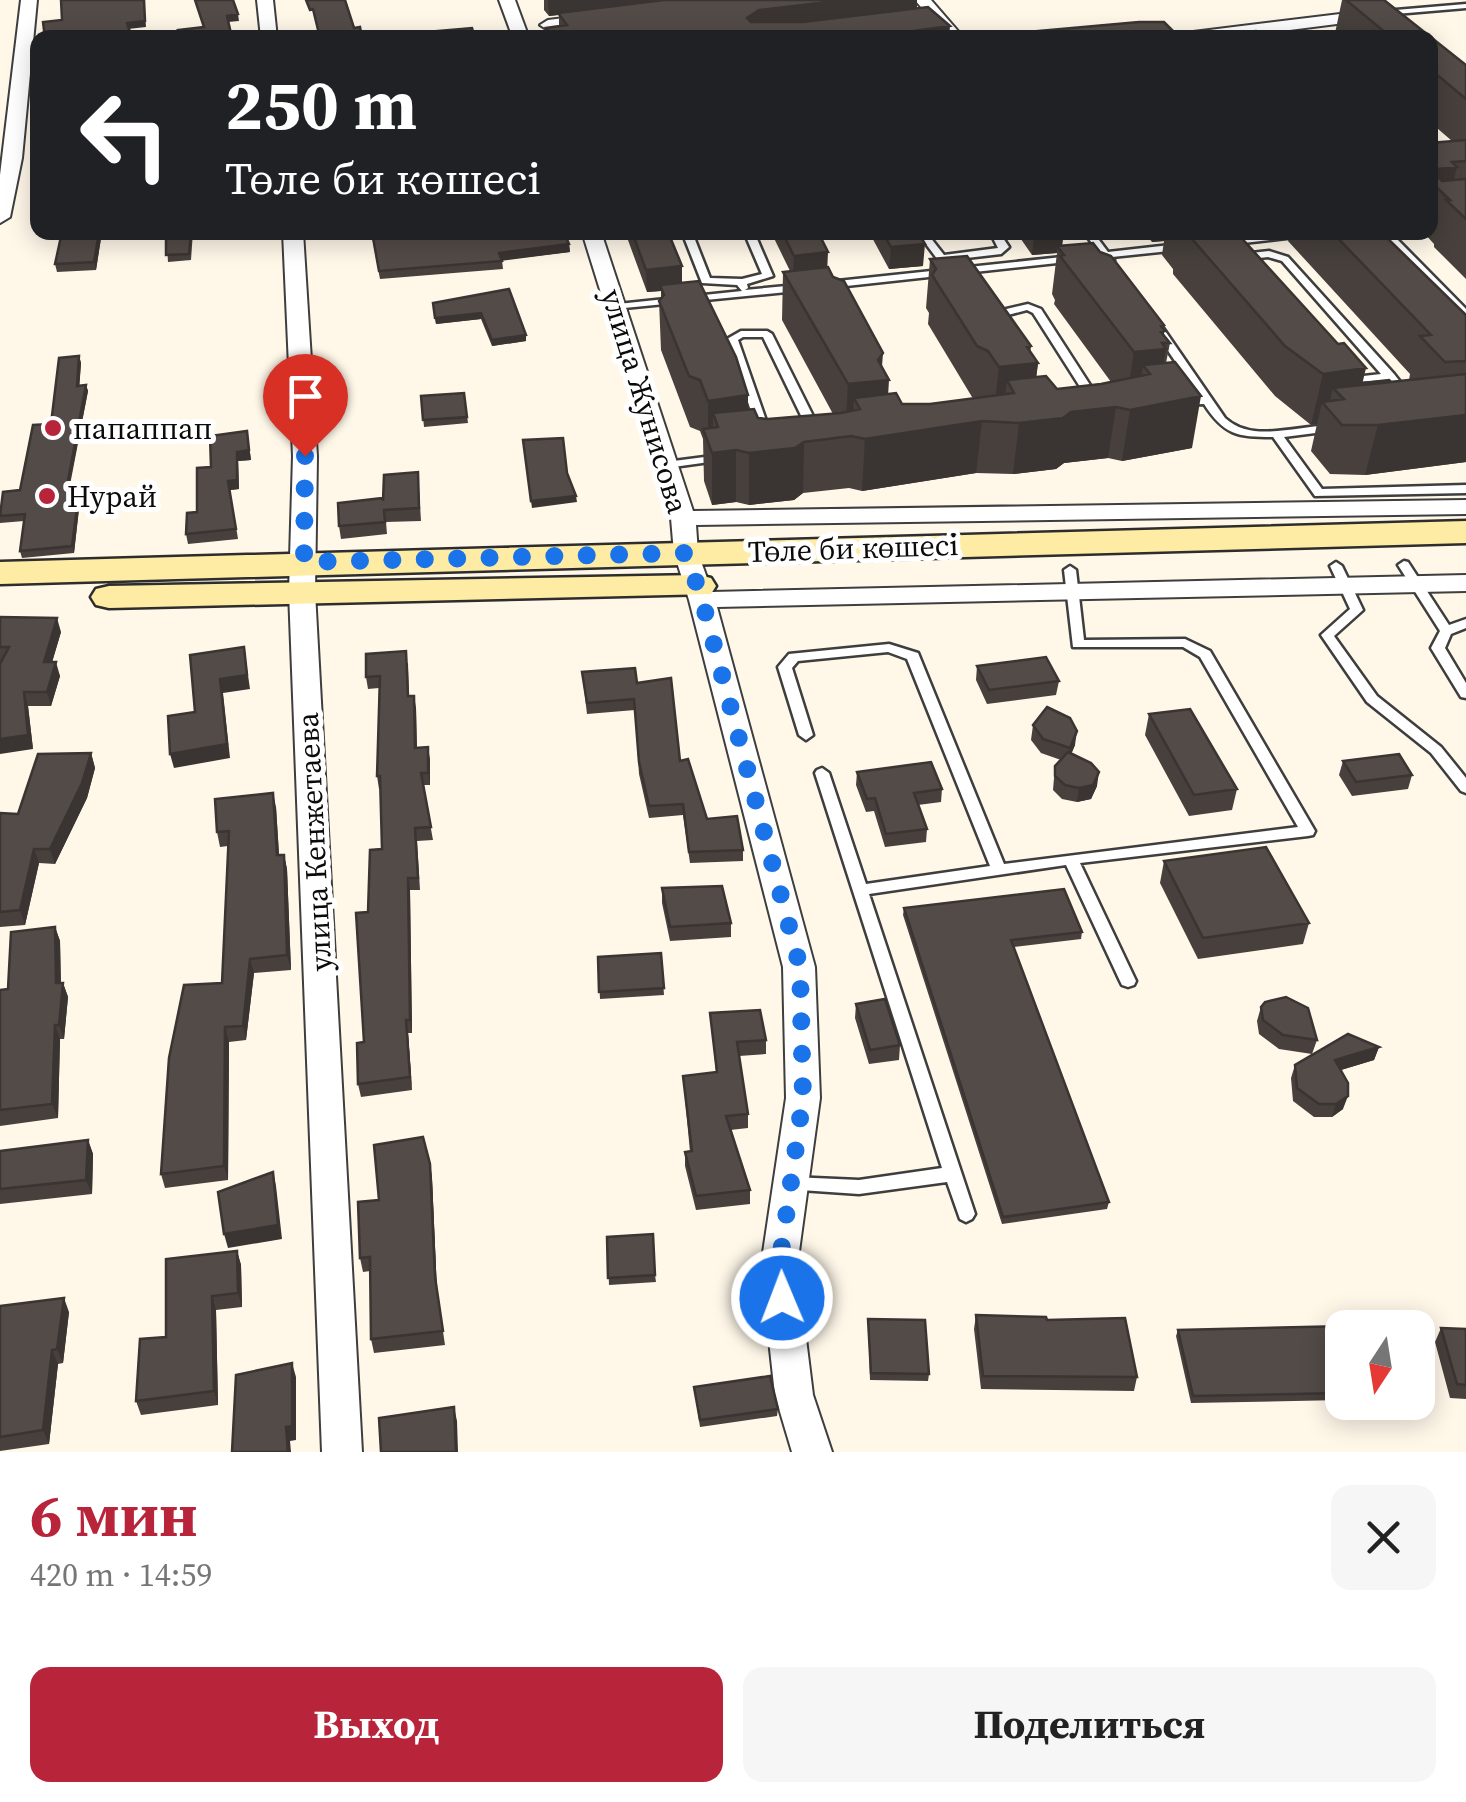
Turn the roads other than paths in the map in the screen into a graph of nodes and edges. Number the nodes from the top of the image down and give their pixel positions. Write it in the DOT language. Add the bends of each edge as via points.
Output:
graph roads {
  1 [pos="29,0"];
  2 [pos="265,0"];
  3 [pos="507,0"];
  4 [pos="923,0"];
  5 [pos="1466,6"];
  6 [pos="1378,7"];
  7 [pos="936,16"];
  8 [pos="608,17"];
  9 [pos="916,18"];
  10 [pos="548,25"];
  11 [pos="268,30"];
  12 [pos="517,30"];
  13 [pos="949,30"];
  14 [pos="1236,30"];
  15 [pos="1405,30"];
  16 [pos="0,217"];
  17 [pos="293,240"];
  18 [pos="594,240"];
  19 [pos="690,240"];
  20 [pos="752,240"];
  21 [pos="928,240"];
  22 [pos="999,240"];
  23 [pos="1095,240"];
  24 [pos="1237,240"];
  25 [pos="1392,240"];
  26 [pos="1218,242"];
  27 [pos="1200,244"];
  28 [pos="1106,254"];
  29 [pos="981,256"];
  30 [pos="1238,265"];
  31 [pos="989,267"];
  32 [pos="1115,268"];
  33 [pos="820,286"];
  34 [pos="743,288"];
  35 [pos="802,288"];
  36 [pos="618,307"];
  37 [pos="1466,314"];
  38 [pos="1156,325"];
  39 [pos="1014,339"];
  40 [pos="1390,376"];
  41 [pos="1346,396"];
  42 [pos="1207,400"];
  43 [pos="1177,404"];
  44 [pos="1414,404"];
  45 [pos="1087,414"];
  46 [pos="1350,426"];
  47 [pos="1276,434"];
  48 [pos="805,447"];
  49 [pos="769,448"];
  50 [pos="736,456"];
  51 [pos="666,465"];
  52 [pos="1466,489"];
  53 [pos="1325,502"];
  54 [pos="1466,507"];
  55 [pos="1466,532"];
  56 [pos="692,564"];
  57 [pos="0,573"];
  58 [pos="1410,575"];
  59 [pos="303,577"];
  60 [pos="1341,577"];
  61 [pos="1072,582"];
  62 [pos="1466,584"];
  63 [pos="0,599"];
  64 [pos="1465,625"];
  65 [pos="1446,632"];
  66 [pos="1466,694"];
  67 [pos="806,735"];
  68 [pos="822,773"];
  69 [pos="1466,788"];
  70 [pos="1072,859"];
  71 [pos="998,870"];
  72 [pos="860,890"];
  73 [pos="1128,981"];
  74 [pos="952,1174"];
  75 [pos="792,1184"];
  76 [pos="966,1214"];
  77 [pos="342,1452"];
  78 [pos="812,1452"];
  1 -- 16 [label="street" via="13,158"];
  2 -- 11 [label="street"];
  3 -- 12 [label="street"];
  4 -- 7 [label="street"];
  5 -- 6 [label="lane"];
  6 -- 14 [label="street"];
  6 -- 15 [label="street"];
  7 -- 9 [label="street"];
  7 -- 13 [label="street"];
  8 -- 10 [label="street"];
  17 -- 59 [label="street, улица Кенжетаева" via="305,456"];
  18 -- 36 [label="street, улица Жунисова"];
  19 -- 34 [label="lane" via="706,282"];
  20 -- 34 [label="lane" via="768,276"];
  21 -- 29 [label="lane" via="940,258"];
  22 -- 29 [label="lane" via="1004,248"];
  23 -- 28 [label="lane"];
  24 -- 26 [label="lane"];
  25 -- 37 [label="lane"];
  27 -- 28 [label="lane"];
  28 -- 31 [label="lane"];
  28 -- 32 [label="lane"];
  29 -- 31 [label="lane"];
  30 -- 40 [label="lane" via="1246,255 1285,259"];
  31 -- 33 [label="lane"];
  34 -- 35 [label="lane"];
  34 -- 36 [label="lane"];
  36 -- 51 [label="street, улица Жунисова"];
  38 -- 42 [label="lane"];
  39 -- 45 [label="lane" via="1002,313 1037,311 1101,412"];
  40 -- 41 [label="lane" via="1336,382"];
  40 -- 44 [label="lane"];
  42 -- 43 [label="lane"];
  42 -- 47 [label="lane" via="1234,433"];
  46 -- 47 [label="lane"];
  47 -- 53 [label="lane"];
  48 -- 49 [label="lane" via="822,444 767,334 742,334 732,339"];
  50 -- 51 [label="lane"];
  51 -- 56 [label="street, улица Жунисова"];
  52 -- 53 [label="lane"];
  53 -- 54 [label="street"];
  53 -- 56 [label="street"];
  55 -- 56 [label="main road, Төле би көшесі"];
  56 -- 59 [label="main road, Төле би көшесі"];
  56 -- 61 [label="street"];
  56 -- 75 [label="street, улица Жунисова" via="800,967 803,1098"];
  57 -- 59 [label="main road, Төле би көшесі"];
  58 -- 60 [label="street"];
  58 -- 62 [label="street"];
  58 -- 65 [label="lane"];
  59 -- 63 [label="main road, Төле би көшесі"];
  59 -- 77 [label="street, улица Кенжетаева"];
  60 -- 61 [label="street"];
  60 -- 69 [label="lane" via="1357,610 1327,635 1372,699 1436,750"];
  61 -- 70 [label="lane" via="1078,644 1185,642 1205,654 1308,831"];
  64 -- 65 [label="lane"];
  65 -- 66 [label="lane" via="1439,656"];
  67 -- 71 [label="lane" via="786,666 794,657 889,648 913,656"];
  68 -- 72 [label="lane"];
  70 -- 71 [label="lane"];
  70 -- 73 [label="lane"];
  71 -- 72 [label="lane"];
  72 -- 74 [label="lane"];
  74 -- 75 [label="lane" via="859,1188"];
  74 -- 76 [label="lane"];
  75 -- 78 [label="street, улица Жунисова" via="779,1266 794,1395"];
}
